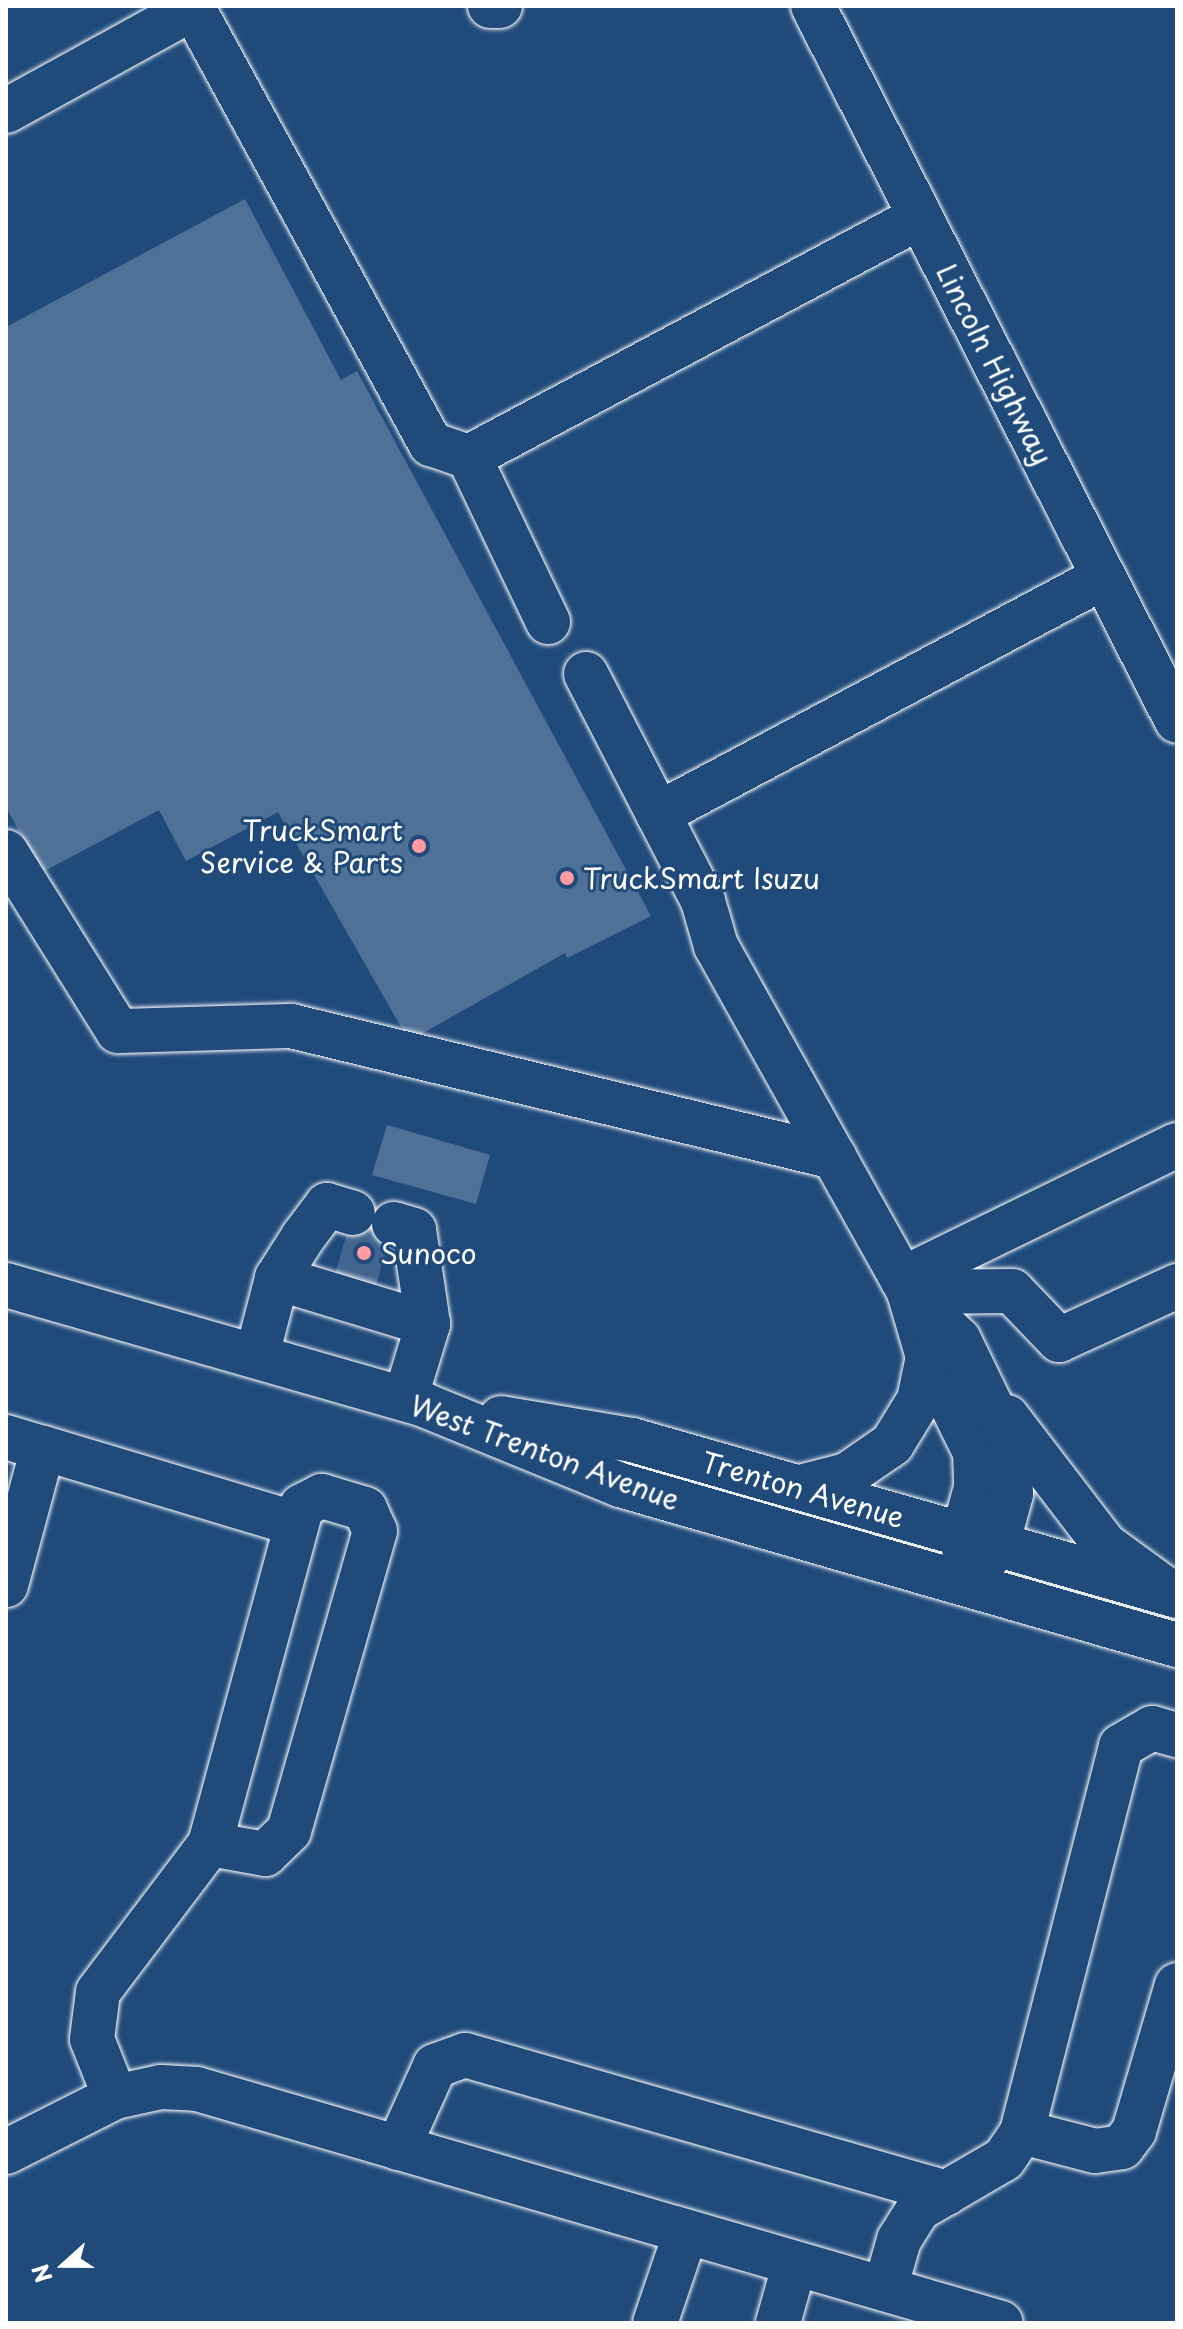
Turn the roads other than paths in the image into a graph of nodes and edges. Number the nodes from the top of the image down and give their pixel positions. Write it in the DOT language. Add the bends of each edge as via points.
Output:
graph roads {
  1 [pos="490,6"];
  2 [pos="500,6"];
  3 [pos="813,6"];
  4 [pos="6,111"];
  5 [pos="920,217"];
  6 [pos="469,457"];
  7 [pos="1104,577"];
  8 [pos="548,622"];
  9 [pos="586,674"];
  10 [pos="1177,721"];
  11 [pos="658,814"];
  12 [pos="6,852"];
  13 [pos="1177,1145"];
  14 [pos="834,1157"];
  15 [pos="333,1232"];
  16 [pos="399,1249"];
  17 [pos="277,1278"];
  18 [pos="6,1285"];
  19 [pos="905,1286"];
  20 [pos="1177,1286"];
  21 [pos="428,1324"];
  22 [pos="257,1355"];
  23 [pos="928,1357"];
  24 [pos="980,1380"];
  25 [pos="415,1402"];
  26 [pos="25,1443"];
  27 [pos="800,1487"];
  28 [pos="296,1524"];
  29 [pos="980,1540"];
  30 [pos="6,1585"];
  31 [pos="967,1585"];
  32 [pos="1177,1596"];
  33 [pos="1177,1645"];
  34 [pos="1177,1735"];
  35 [pos="210,1844"];
  36 [pos="1177,1985"];
  37 [pos="115,2097"];
  38 [pos="1022,2132"];
  39 [pos="398,2148"];
  40 [pos="6,2152"];
  41 [pos="947,2193"];
  42 [pos="686,2232"];
  43 [pos="795,2263"];
  44 [pos="885,2289"];
  45 [pos="655,2323"];
  46 [pos="778,2323"];
  47 [pos="1001,2323"];
  1 -- 2 [label="main road"];
  3 -- 5 [label="main road, Lincoln Highway"];
  4 -- 6 [label="main road" via="193,8 431,444"];
  5 -- 6 [label="main road"];
  5 -- 7 [label="main road, Lincoln Highway"];
  6 -- 8 [label="main road"];
  7 -- 10 [label="main road, Lincoln Highway"];
  7 -- 11 [label="main road"];
  9 -- 11 [label="main road"];
  11 -- 14 [label="main road" via="703,901 716,946"];
  12 -- 14 [label="main road" via="118,1031 291,1026"];
  13 -- 19 [label="main road"];
  14 -- 19 [label="main road"];
  15 -- 17 [label="main road"];
  16 -- 21 [label="main road"];
  17 -- 21 [label="main road"];
  17 -- 22 [label="main road"];
  18 -- 22 [label="main road, West Trenton Avenue"];
  19 -- 20 [label="main road" via="1012,1291 1059,1340"];
  19 -- 23 [label="main road"];
  19 -- 24 [label="main road" via="959,1340"];
  21 -- 25 [label="main road"];
  22 -- 25 [label="main road, West Trenton Avenue"];
  23 -- 27 [label="main road" via="919,1400 892,1444 847,1475"];
  23 -- 29 [label="main road" via="975,1452"];
  24 -- 29 [label="main road" via="1001,1420 1013,1469"];
  24 -- 32 [label="main road" via="1105,1545"];
  25 -- 27 [label="main road, Trenton Avenue" via="632,1440"];
  25 -- 31 [label="main road, West Trenton Avenue" via="620,1485"];
  26 -- 28 [label="main road"];
  26 -- 30 [label="main road"];
  27 -- 29 [label="main road, Trenton Avenue"];
  28 -- 35 [label="main road"];
  28 -- 35 [label="main road" via="302,1506 322,1496 365,1509 375,1531 289,1831 265,1854"];
  29 -- 31 [label="main road"];
  29 -- 32 [label="main road, Trenton Avenue"];
  31 -- 33 [label="main road, West Trenton Avenue"];
  34 -- 38 [label="main road" via="1152,1728 1121,1746"];
  35 -- 37 [label="main road" via="98,1992 92,2039"];
  36 -- 38 [label="main road" via="1134,2131 1122,2147 1095,2151"];
  37 -- 39 [label="main road" via="161,2087 197,2089"];
  37 -- 40 [label="main road"];
  38 -- 41 [label="main road" via="1004,2159"];
  39 -- 41 [label="main road" via="435,2066 465,2055"];
  39 -- 42 [label="main road"];
  41 -- 44 [label="main road" via="918,2209 907,2225"];
  42 -- 43 [label="main road"];
  42 -- 45 [label="main road"];
  43 -- 44 [label="main road"];
  43 -- 46 [label="main road"];
  44 -- 47 [label="main road"];
}
